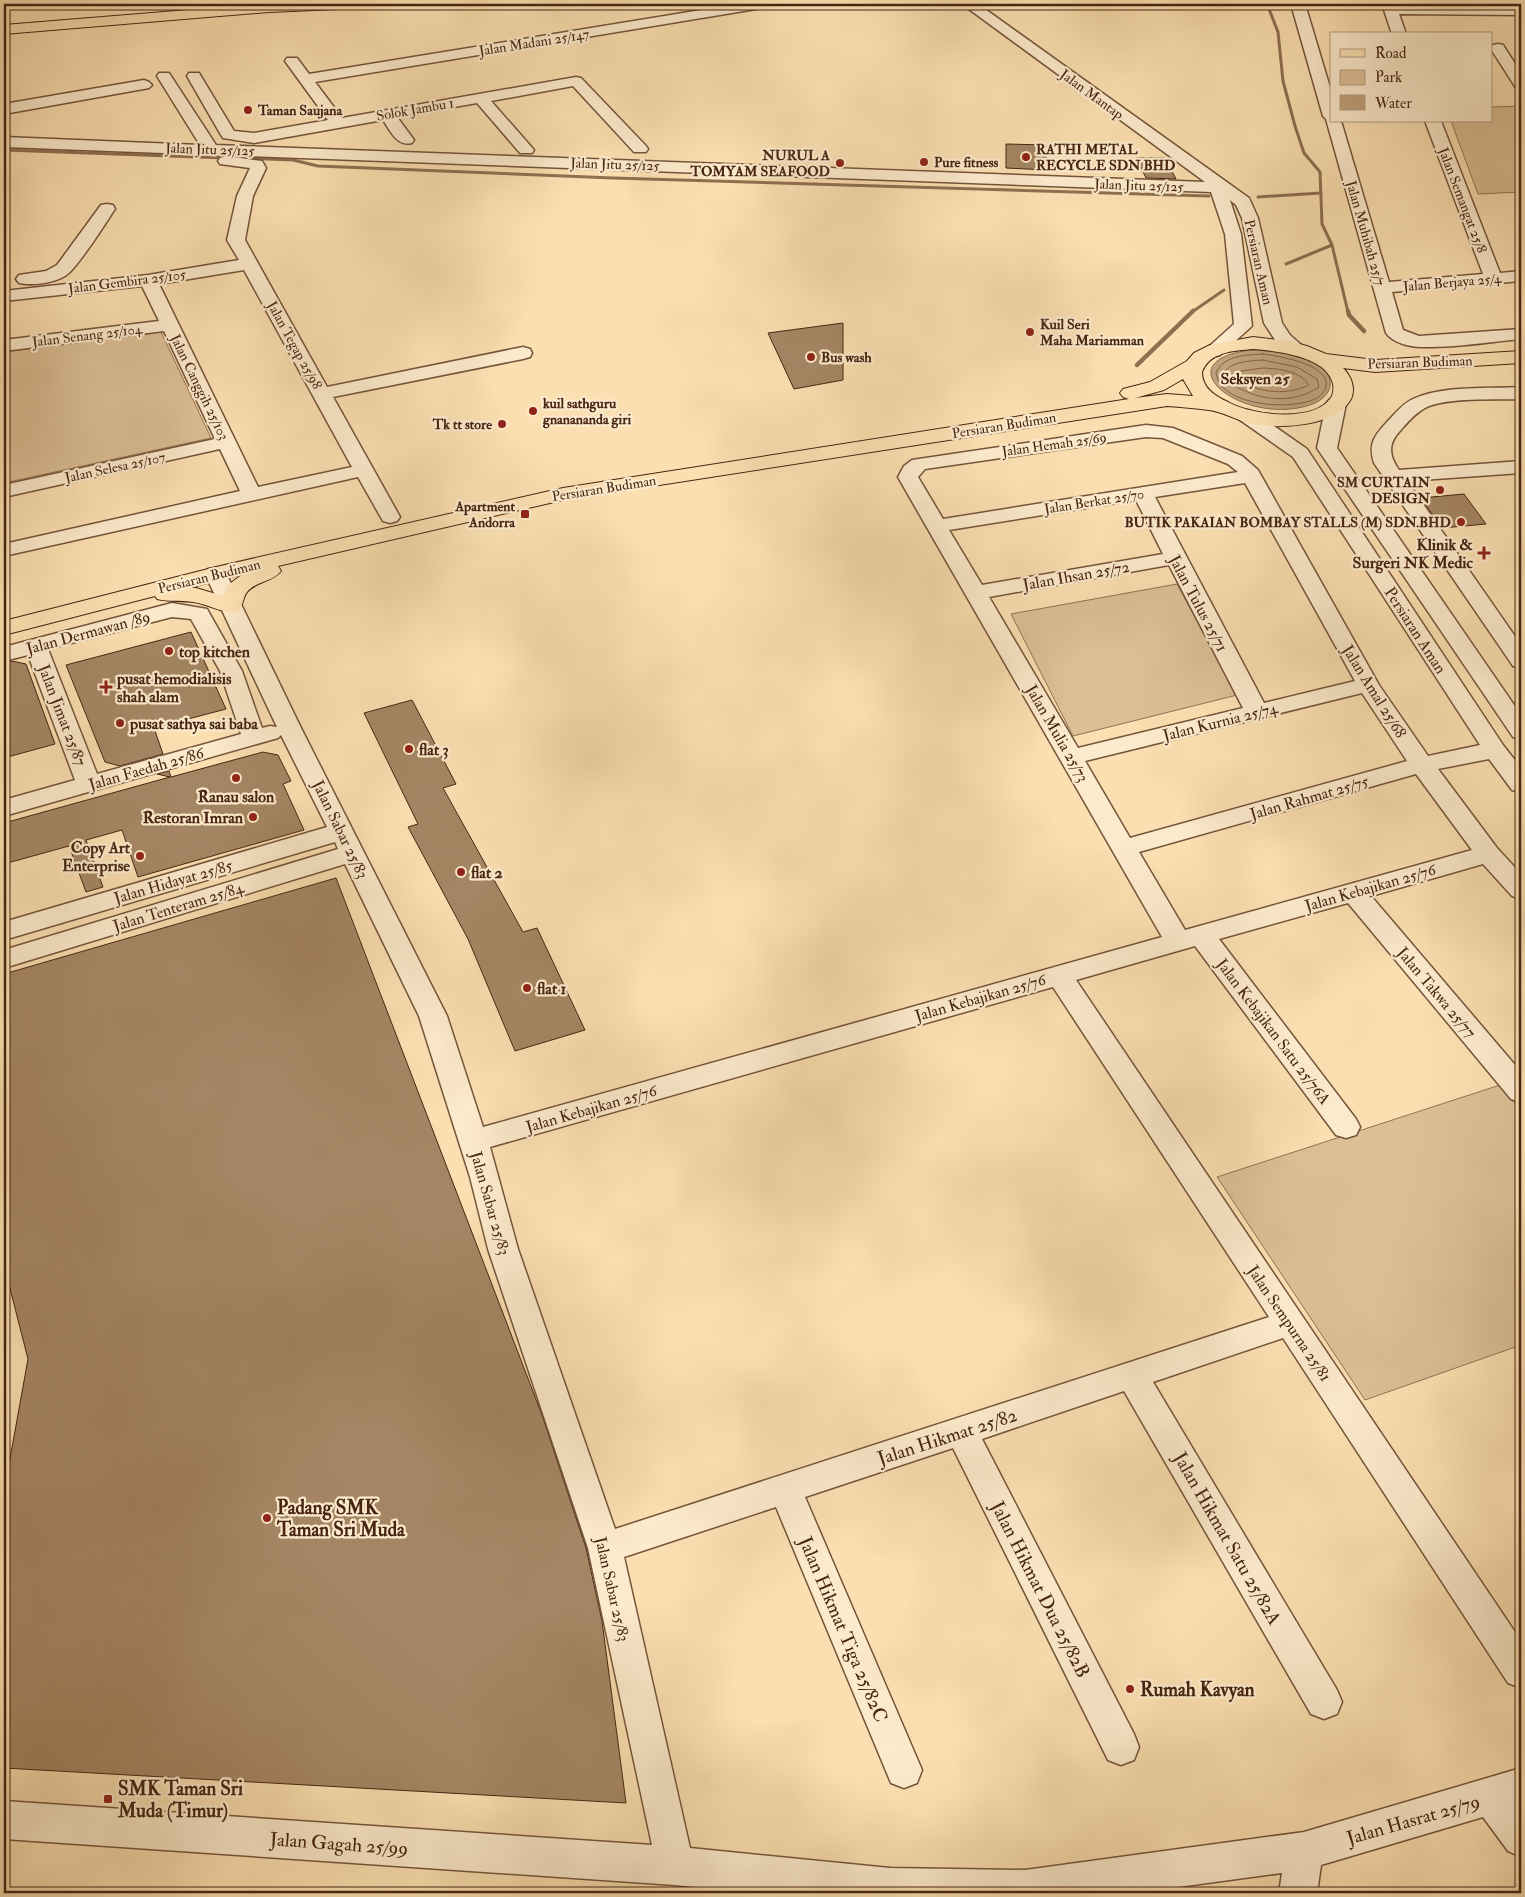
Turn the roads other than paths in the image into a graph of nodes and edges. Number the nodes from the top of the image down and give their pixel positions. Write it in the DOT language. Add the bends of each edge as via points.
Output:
graph roads {
  1 [pos="292,4"];
  2 [pos="361,4"];
  3 [pos="762,4"];
  4 [pos="969,4"];
  5 [pos="1298,4"];
  6 [pos="114,6"];
  7 [pos="1390,7"];
  8 [pos="1493,7"];
  9 [pos="255,9"];
  10 [pos="1521,11"];
  11 [pos="181,15"];
  12 [pos="4,19"];
  13 [pos="4,30"];
  14 [pos="1399,32"];
  15 [pos="4,38"];
  16 [pos="1494,48"];
  17 [pos="1513,48"];
  18 [pos="292,61"];
  19 [pos="164,76"];
  20 [pos="194,76"];
  21 [pos="306,80"];
  22 [pos="144,84"];
  23 [pos="1521,85"];
  24 [pos="481,98"];
  25 [pos="4,109"];
  26 [pos="1330,111"];
  27 [pos="386,114"];
  28 [pos="1333,122"];
  29 [pos="1433,122"];
  30 [pos="338,123"];
  31 [pos="225,128"];
  32 [pos="201,133"];
  33 [pos="406,140"];
  34 [pos="4,142"];
  35 [pos="210,148"];
  36 [pos="640,149"];
  37 [pos="526,150"];
  38 [pos="4,154"];
  39 [pos="1220,186"];
  40 [pos="107,209"];
  41 [pos="249,264"];
  42 [pos="1521,276"];
  43 [pos="1493,278"];
  44 [pos="148,280"];
  45 [pos="4,281"];
  46 [pos="1382,288"];
  47 [pos="4,296"];
  48 [pos="170,325"];
  49 [pos="1521,334"];
  50 [pos="4,346"];
  51 [pos="1298,350"];
  52 [pos="1213,351"];
  53 [pos="523,353"];
  54 [pos="1521,357"];
  55 [pos="1320,359"];
  56 [pos="1194,365"];
  57 [pos="1521,371"];
  58 [pos="1521,393"];
  59 [pos="322,394"];
  60 [pos="1340,398"];
  61 [pos="1214,404"];
  62 [pos="1246,416"];
  63 [pos="227,442"];
  64 [pos="1521,467"];
  65 [pos="364,470"];
  66 [pos="1252,476"];
  67 [pos="1393,476"];
  68 [pos="4,491"];
  69 [pos="1142,493"];
  70 [pos="563,494"];
  71 [pos="252,495"];
  72 [pos="390,517"];
  73 [pos="937,526"];
  74 [pos="6,543"];
  75 [pos="317,550"];
  76 [pos="1176,558"];
  77 [pos="216,574"];
  78 [pos="976,593"];
  79 [pos="78,596"];
  80 [pos="111,601"];
  81 [pos="231,606"];
  82 [pos="172,610"];
  83 [pos="4,612"];
  84 [pos="4,628"];
  85 [pos="36,646"];
  86 [pos="4,654"];
  87 [pos="1521,661"];
  88 [pos="1368,685"];
  89 [pos="1257,712"];
  90 [pos="289,728"];
  91 [pos="1521,732"];
  92 [pos="254,737"];
  93 [pos="1495,750"];
  94 [pos="1072,757"];
  95 [pos="1422,765"];
  96 [pos="89,784"];
  97 [pos="1521,784"];
  98 [pos="4,808"];
  99 [pos="347,842"];
  100 [pos="1124,848"];
  101 [pos="1488,854"];
  102 [pos="1521,890"];
  103 [pos="1353,892"];
  104 [pos="4,930"];
  105 [pos="1190,938"];
  106 [pos="4,959"];
  107 [pos="1059,975"];
  108 [pos="1521,1091"];
  109 [pos="1346,1127"];
  110 [pos="473,1141"];
  111 [pos="1290,1323"];
  112 [pos="1132,1375"];
  113 [pos="961,1431"];
  114 [pos="785,1489"];
  115 [pos="605,1548"];
  116 [pos="1521,1671"];
  117 [pos="1324,1702"];
  118 [pos="1121,1747"];
  119 [pos="904,1770"];
  120 [pos="1506,1792"];
  121 [pos="4,1820"];
  122 [pos="1521,1838"];
  123 [pos="1304,1850"];
  124 [pos="675,1866"];
  125 [pos="1298,1893"];
  1 -- 9 [label="main road"];
  2 -- 9 [label="main road"];
  3 -- 21 [label="street, Jalan Madani 25/147"];
  4 -- 39 [label="street, Jalan Mantap"];
  5 -- 26 [label="street" via="1318,47"];
  6 -- 12 [label="main road"];
  7 -- 8 [label="street"];
  7 -- 14 [label="street"];
  8 -- 10 [label="street"];
  9 -- 11 [label="main road"];
  11 -- 13 [label="main road"];
  11 -- 15 [label="main road" via="60,35"];
  16 -- 17 [label="street"];
  16 -- 23 [label="street"];
  18 -- 21 [label="street"];
  19 -- 32 [label="street"];
  20 -- 31 [label="street"];
  21 -- 30 [label="street"];
  22 -- 25 [label="street"];
  24 -- 27 [label="street, Solok Jambu 1"];
  24 -- 36 [label="street, Solok Jambu 1" via="576,81"];
  24 -- 37 [label="street"];
  27 -- 30 [label="street, Solok Jambu 1"];
  27 -- 33 [label="street"];
  28 -- 46 [label="street, Jalan Muhibah 25/7"];
  29 -- 43 [label="street, Jalan Semangat 25/8"];
  30 -- 31 [label="street, Solok Jambu 1" via="254,138 229,135"];
  31 -- 32 [label="street"];
  32 -- 35 [label="street"];
  34 -- 35 [label="street, Jalan Jitu 25/125"];
  35 -- 39 [label="street, Jalan Jitu 25/125"];
  38 -- 41 [label="street, Jalan Tegap 25/98" via="256,164 258,168 245,196 236,240"];
  39 -- 51 [label="street, Persiaran Aman" via="1243,202 1250,218 1273,323 1283,339"];
  39 -- 52 [label="street, Persiaran Aman" via="1233,234 1243,326"];
  40 -- 45 [label="street" via="63,270 50,276"];
  41 -- 44 [label="street, Jalan Gembira 25/105"];
  41 -- 59 [label="street, Jalan Tegap 25/98"];
  42 -- 43 [label="street, Jalan Berjaya 25/4"];
  43 -- 46 [label="street, Jalan Berjaya 25/4"];
  44 -- 47 [label="street, Jalan Gembira 25/105"];
  44 -- 48 [label="street, Jalan Canggih 25/103"];
  46 -- 49 [label="street, Jalan Muhibah 25/7" via="1396,333 1406,339 1419,342"];
  48 -- 50 [label="street, Jalan Senang 25/104"];
  48 -- 63 [label="street, Jalan Canggih 25/103"];
  51 -- 52 [label="main road" via="1253,343"];
  51 -- 55 [label="main road"];
  52 -- 56 [label="main road, Persiaran Budiman"];
  53 -- 59 [label="street"];
  54 -- 55 [label="main road, Persiaran Budiman" via="1375,366"];
  55 -- 60 [label="main road" via="1342,380"];
  56 -- 61 [label="main road" via="1194,385"];
  56 -- 72 [label="main road, Persiaran Budiman" via="1157,386 1127,394 527,485"];
  57 -- 60 [label="main road, Persiaran Budiman" via="1370,382"];
  58 -- 67 [label="street" via="1420,403 1402,417 1380,442 1384,463"];
  59 -- 65 [label="street, Jalan Tegap 25/98"];
  60 -- 62 [label="main road, Persiaran Budiman" via="1320,414 1299,419"];
  60 -- 91 [label="street, Persiaran Aman" via="1327,448"];
  61 -- 62 [label="main road, Persiaran Budiman"];
  61 -- 70 [label="main road, Persiaran Budiman" via="1167,400 1132,404"];
  62 -- 93 [label="street, Persiaran Aman" via="1300,453"];
  63 -- 68 [label="street, Jalan Selesa 25/107"];
  63 -- 71 [label="street, Jalan Canggih 25/103"];
  64 -- 67 [label="street"];
  65 -- 71 [label="street"];
  65 -- 72 [label="street, Jalan Tegap 25/98"];
  66 -- 69 [label="street, Jalan Berkat 25/70"];
  66 -- 73 [label="street, Jalan Hemah 25/69" via="1235,460 1166,432 1146,431 919,464 908,477"];
  66 -- 88 [label="street, Jalan Amal 25/68"];
  67 -- 87 [label="street"];
  69 -- 73 [label="street, Jalan Berkat 25/70"];
  69 -- 76 [label="street, Jalan Tulus 25/71"];
  70 -- 72 [label="main road" via="416,519"];
  70 -- 75 [label="main road, Persiaran Budiman"];
  71 -- 74 [label="street"];
  72 -- 79 [label="main road, Persiaran Budiman"];
  73 -- 78 [label="street, Jalan Mulia 25/73"];
  75 -- 77 [label="main road, Persiaran Budiman"];
  75 -- 81 [label="main road" via="247,582 236,590"];
  76 -- 78 [label="street, Jalan Ihsan 25/72"];
  76 -- 89 [label="street, Jalan Tulus 25/71"];
  77 -- 79 [label="main road" via="202,570"];
  77 -- 80 [label="main road, Persiaran Budiman"];
  77 -- 81 [label="street, Jalan Sabar 25/83"];
  78 -- 94 [label="street, Jalan Mulia 25/73"];
  79 -- 83 [label="main road, Persiaran Budiman"];
  80 -- 81 [label="main road" via="165,594 196,595"];
  80 -- 84 [label="main road, Persiaran Budiman"];
  81 -- 90 [label="street, Jalan Sabar 25/83"];
  82 -- 85 [label="street, Jalan Dermawan /89"];
  82 -- 92 [label="street" via="199,614 231,670"];
  85 -- 86 [label="street, Jalan Dermawan /89"];
  85 -- 96 [label="street, Jalan Jimat 25/87"];
  88 -- 89 [label="street, Jalan Kurnia 25/74"];
  88 -- 95 [label="street, Jalan Amal 25/68"];
  89 -- 94 [label="street, Jalan Kurnia 25/74"];
  90 -- 92 [label="street, Jalan Faedah 25/86"];
  90 -- 99 [label="street, Jalan Sabar 25/83"];
  92 -- 96 [label="street, Jalan Faedah 25/86"];
  93 -- 95 [label="street, Jalan Rahmat 25/75"];
  93 -- 97 [label="street, Persiaran Aman"];
  94 -- 100 [label="street, Jalan Mulia 25/73"];
  95 -- 100 [label="street, Jalan Rahmat 25/75"];
  95 -- 101 [label="street, Jalan Amal 25/68"];
  96 -- 98 [label="street, Jalan Faedah 25/86"];
  99 -- 104 [label="street, Jalan Hidayat 25/85"];
  99 -- 106 [label="street, Jalan Tenteram 25/84"];
  99 -- 110 [label="street, Jalan Sabar 25/83" via="433,1016"];
  100 -- 105 [label="street, Jalan Mulia 25/73"];
  101 -- 102 [label="street, Jalan Amal 25/68"];
  101 -- 103 [label="street, Jalan Kebajikan 25/76"];
  103 -- 105 [label="street, Jalan Kebajikan 25/76"];
  103 -- 108 [label="street, Jalan Takwa 25/77"];
  105 -- 107 [label="street, Jalan Kebajikan 25/76"];
  105 -- 109 [label="street, Jalan Kebajikan Satu 25/76A"];
  107 -- 110 [label="street, Jalan Kebajikan 25/76"];
  107 -- 111 [label="street, Jalan Sempurna 25/81"];
  110 -- 115 [label="street, Jalan Sabar 25/83" via="503,1249"];
  111 -- 112 [label="street, Jalan Hikmat 25/82"];
  111 -- 116 [label="street, Jalan Sempurna 25/81"];
  112 -- 113 [label="street, Jalan Hikmat 25/82"];
  112 -- 117 [label="street, Jalan Hikmat Satu 25/82A"];
  113 -- 114 [label="street, Jalan Hikmat 25/82"];
  113 -- 118 [label="street, Jalan Hikmat Dua 25/82B"];
  114 -- 115 [label="street, Jalan Hikmat 25/82"];
  114 -- 119 [label="street, Jalan Hikmat Tiga 25/82C"];
  115 -- 124 [label="street, Jalan Sabar 25/83"];
  120 -- 122 [label="street"];
  120 -- 123 [label="street, Jalan Hasrat 25/79"];
  121 -- 124 [label="street, Jalan Gagah 25/99"];
  123 -- 124 [label="street, Jalan Hasrat 25/79" via="1025,1889 890,1887"];
  123 -- 125 [label="street"];
}
